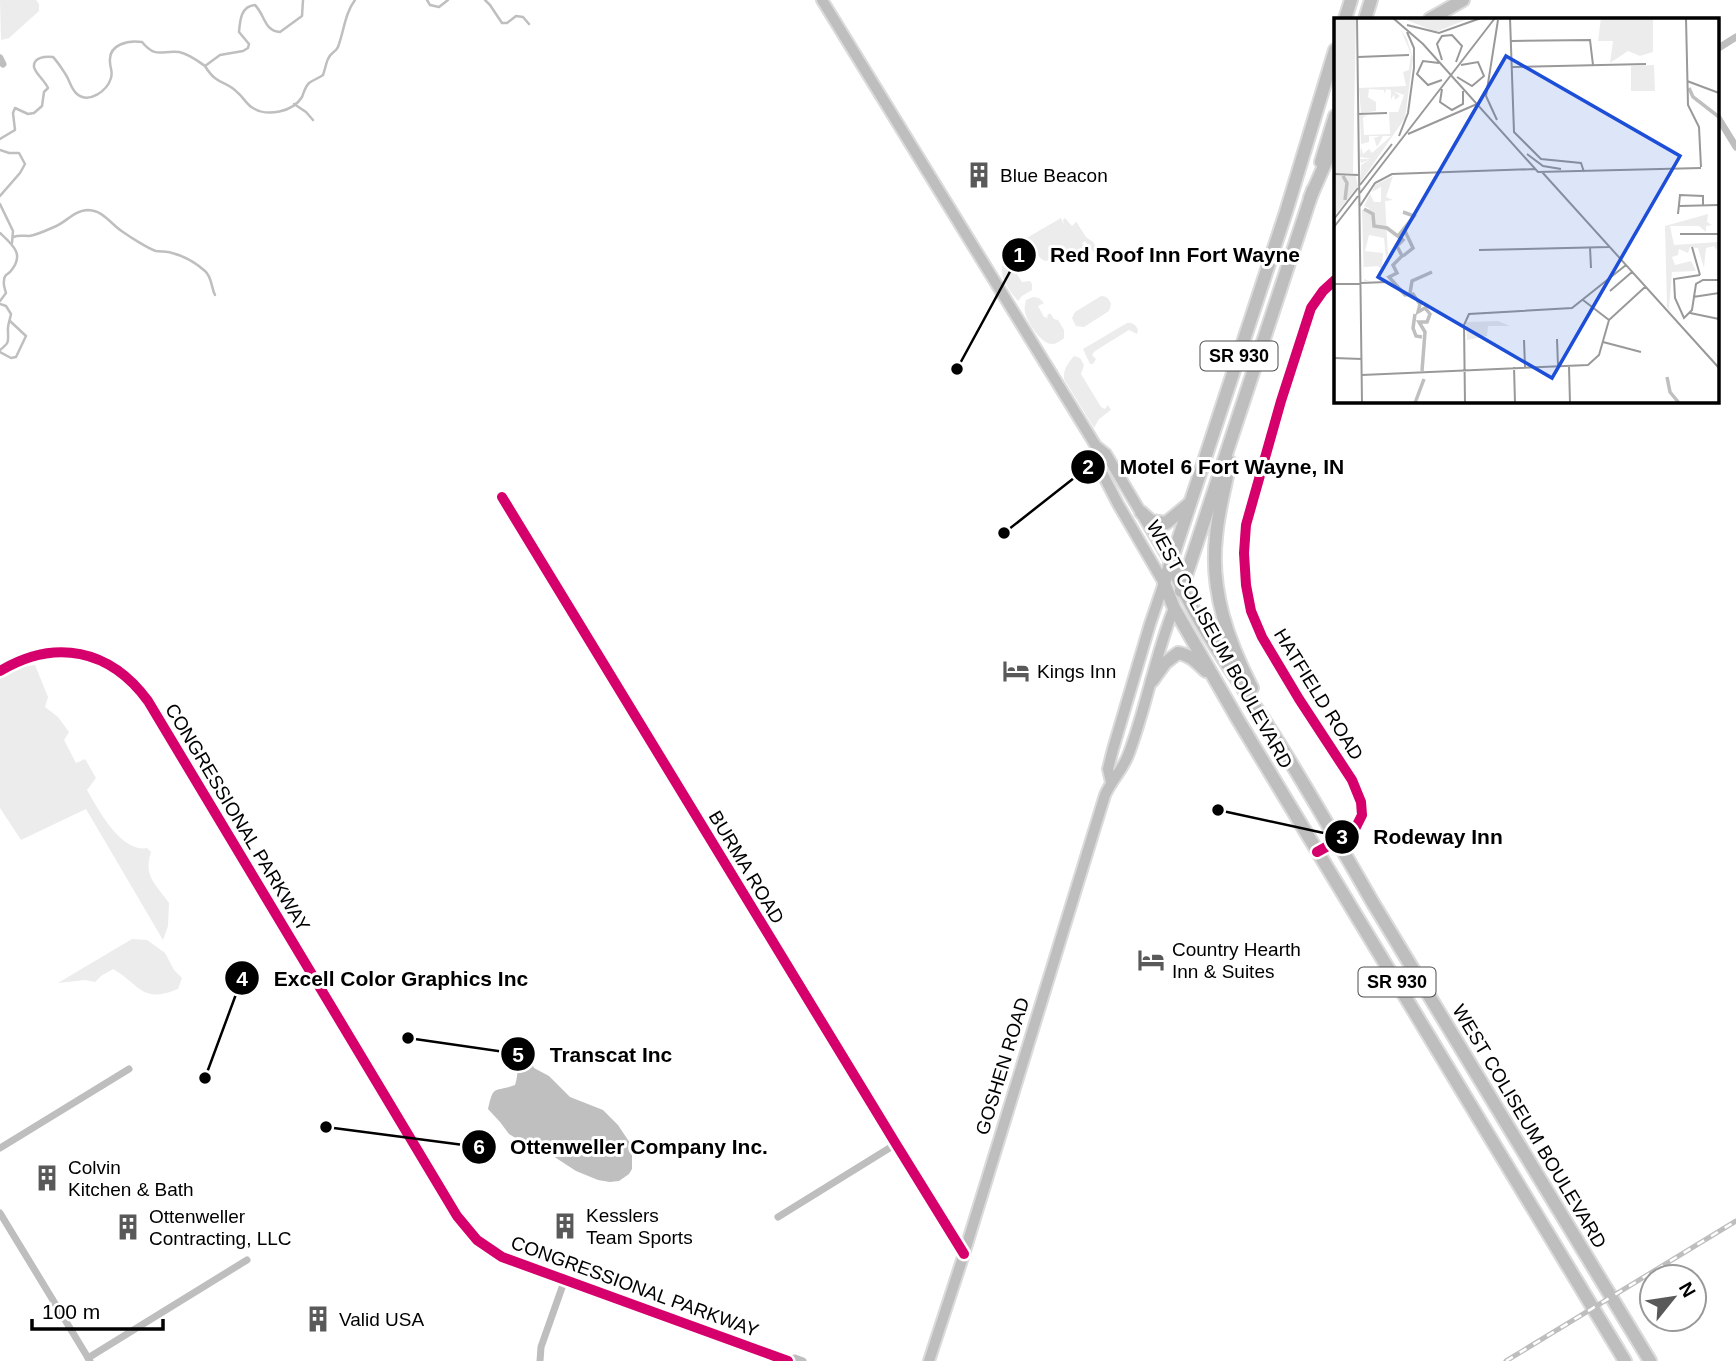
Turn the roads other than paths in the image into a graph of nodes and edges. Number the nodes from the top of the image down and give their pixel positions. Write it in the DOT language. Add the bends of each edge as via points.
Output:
graph roads {
  1 [pos="822,0"];
  2 [pos="1351,0"];
  3 [pos="1371,0"];
  4 [pos="1463,0"];
  5 [pos="1345,18"];
  6 [pos="1365,18"];
  7 [pos="1432,18"];
  8 [pos="1736,37"];
  9 [pos="1718,48"];
  10 [pos="1334,53"];
  11 [pos="1718,118"];
  12 [pos="1334,119"];
  13 [pos="1334,143"];
  14 [pos="1736,147"];
  15 [pos="1310,198"];
  16 [pos="1334,281"];
  17 [pos="1240,410"];
  18 [pos="1096,446"];
  19 [pos="502,497"];
  20 [pos="1191,501"];
  21 [pos="1141,512"];
  22 [pos="1171,563"];
  23 [pos="1164,583"];
  24 [pos="1182,589"];
  25 [pos="1174,608"];
  26 [pos="0,671"];
  27 [pos="1152,681"];
  28 [pos="1218,684"];
  29 [pos="1276,739"];
  30 [pos="1111,782"];
  31 [pos="1337,841"];
  32 [pos="1317,852"];
  33 [pos="130,1069"];
  34 [pos="896,1144"];
  35 [pos="0,1148"];
  36 [pos="0,1213"];
  37 [pos="778,1217"];
  38 [pos="964,1254"];
  39 [pos="247,1260"];
  40 [pos="565,1279"];
  41 [pos="89,1360"];
  42 [pos="787,1360"];
  43 [pos="540,1361"];
  44 [pos="803,1361"];
  45 [pos="929,1361"];
  46 [pos="1625,1361"];
  47 [pos="1650,1361"];
  1 -- 18 [label="main road, WEST COLISEUM BOULEVARD"];
  2 -- 5 [label="highway"];
  3 -- 6 [label="highway"];
  4 -- 7 [label="highway"];
  8 -- 9 [label="street"];
  10 -- 20 [label="highway, SR 930"];
  11 -- 14 [label="street"];
  12 -- 15 [label="highway, GOSHEN ROAD / SR 930"];
  13 -- 15 [label="highway"];
  15 -- 17 [label="highway, GOSHEN ROAD / SR 930"];
  16 -- 31 [label="street, HATFIELD ROAD" via="1311,308 1247,525 1244,553 1251,611 1262,637 1359,795 1360,821"];
  17 -- 24 [label="highway, GOSHEN ROAD"];
  17 -- 29 [label="highway, SR 930" via="1216,537 1216,589 1242,670"];
  18 -- 21 [label="main road, WEST COLISEUM BOULEVARD" via="1106,454"];
  18 -- 23 [label="main road, WEST COLISEUM BOULEVARD" via="1096,459 1118,504"];
  19 -- 34 [label="street, BURMA ROAD"];
  20 -- 21 [label="highway" via="1166,523 1151,521"];
  20 -- 22 [label="highway, SR 930"];
  21 -- 22 [label="main road, WEST COLISEUM BOULEVARD"];
  22 -- 23 [label="highway, SR 930"];
  22 -- 24 [label="highway, WEST COLISEUM BOULEVARD"];
  23 -- 25 [label="highway, WEST COLISEUM BOULEVARD / SR 930"];
  23 -- 30 [label="main road, GOSHEN ROAD" via="1113,748 1108,769"];
  24 -- 25 [label="highway, GOSHEN ROAD"];
  24 -- 29 [label="highway, WEST COLISEUM BOULEVARD"];
  25 -- 27 [label="main road, GOSHEN ROAD"];
  25 -- 28 [label="highway, WEST COLISEUM BOULEVARD / SR 930"];
  26 -- 40 [label="street, CONGRESSIONAL PARKWAY" via="36,654 78,653 115,668 130,680 148,701 468,1232 502,1257"];
  27 -- 28 [label="highway" via="1178,653 1191,657"];
  27 -- 30 [label="main road, GOSHEN ROAD" via="1129,754"];
  28 -- 32 [label="highway, WEST COLISEUM BOULEVARD / SR 930"];
  29 -- 31 [label="highway, WEST COLISEUM BOULEVARD / SR 930"];
  30 -- 38 [label="main road, GOSHEN ROAD"];
  31 -- 32 [label="street"];
  31 -- 47 [label="highway, WEST COLISEUM BOULEVARD / SR 930"];
  32 -- 46 [label="highway, WEST COLISEUM BOULEVARD / SR 930"];
  33 -- 35 [label="street"];
  34 -- 37 [label="street"];
  34 -- 38 [label="street, BURMA ROAD"];
  36 -- 41 [label="street"];
  38 -- 45 [label="main road, GOSHEN ROAD"];
  39 -- 41 [label="street"];
  40 -- 42 [label="street, CONGRESSIONAL PARKWAY"];
  40 -- 43 [label="street"];
  42 -- 44 [label="street, CONGRESSIONAL PARKWAY"];
}
